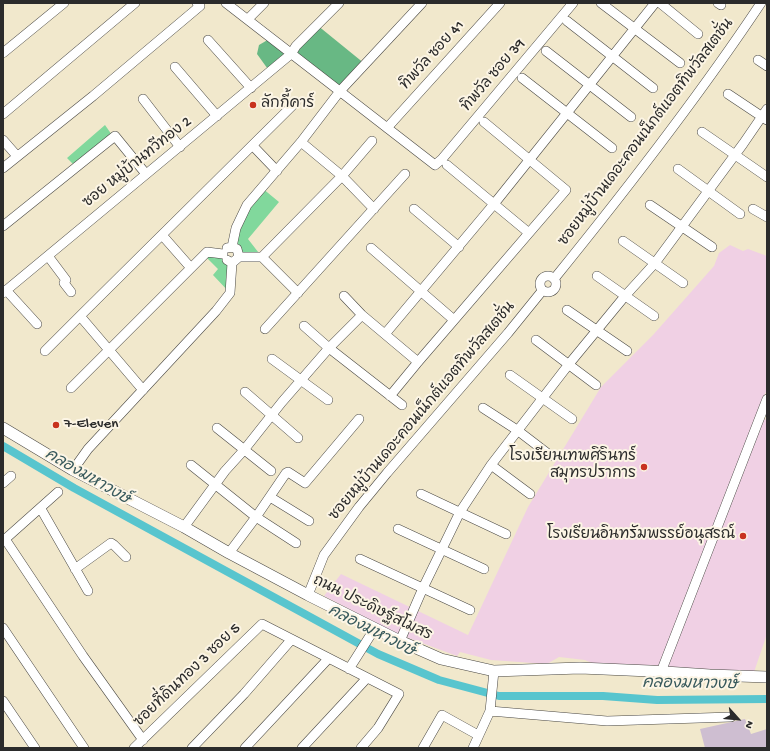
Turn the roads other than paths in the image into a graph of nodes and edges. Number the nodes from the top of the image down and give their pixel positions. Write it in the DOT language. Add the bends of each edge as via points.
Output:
graph roads {
  1 [pos="64,3"];
  2 [pos="135,3"];
  3 [pos="197,3"];
  4 [pos="226,3"];
  5 [pos="264,3"];
  6 [pos="339,3"];
  7 [pos="422,3"];
  8 [pos="500,3"];
  9 [pos="572,3"];
  10 [pos="601,3"];
  11 [pos="655,3"];
  12 [pos="660,3"];
  13 [pos="761,3"];
  14 [pos="248,19"];
  15 [pos="567,21"];
  16 [pos="634,29"];
  17 [pos="698,34"];
  18 [pos="208,40"];
  19 [pos="546,51"];
  20 [pos="3,53"];
  21 [pos="291,54"];
  22 [pos="612,56"];
  23 [pos="758,60"];
  24 [pos="680,63"];
  25 [pos="767,66"];
  26 [pos="176,67"];
  27 [pos="522,78"];
  28 [pos="589,85"];
  29 [pos="251,88"];
  30 [pos="652,88"];
  31 [pos="340,91"];
  32 [pos="728,94"];
  33 [pos="143,99"];
  34 [pos="296,102"];
  35 [pos="567,113"];
  36 [pos="3,114"];
  37 [pos="765,115"];
  38 [pos="217,116"];
  39 [pos="631,117"];
  40 [pos="484,122"];
  41 [pos="387,128"];
  42 [pos="702,132"];
  43 [pos="3,140"];
  44 [pos="372,141"];
  45 [pos="301,142"];
  46 [pos="253,146"];
  47 [pos="180,147"];
  48 [pos="612,148"];
  49 [pos="735,155"];
  50 [pos="17,156"];
  51 [pos="530,159"];
  52 [pos="447,165"];
  53 [pos="3,168"];
  54 [pos="678,169"];
  55 [pos="277,171"];
  56 [pos="146,174"];
  57 [pos="405,174"];
  58 [pos="342,176"];
  59 [pos="767,177"];
  60 [pos="708,191"];
  61 [pos="494,204"];
  62 [pos="650,205"];
  63 [pos="374,209"];
  64 [pos="414,209"];
  65 [pos="753,209"];
  66 [pos="740,214"];
  67 [pos="767,217"];
  68 [pos="3,226"];
  69 [pos="682,227"];
  70 [pos="529,233"];
  71 [pos="162,235"];
  72 [pos="623,241"];
  73 [pos="232,247"];
  74 [pos="459,247"];
  75 [pos="712,247"];
  76 [pos="371,248"];
  77 [pos="224,254"];
  78 [pos="48,256"];
  79 [pos="262,257"];
  80 [pos="235,260"];
  81 [pos="655,263"];
  82 [pos="191,268"];
  83 [pos="597,276"];
  84 [pos="683,283"];
  85 [pos="5,291"];
  86 [pos="71,292"];
  87 [pos="421,292"];
  88 [pos="298,293"];
  89 [pos="344,296"];
  90 [pos="625,296"];
  91 [pos="567,310"];
  92 [pos="362,315"];
  93 [pos="80,316"];
  94 [pos="654,316"];
  95 [pos="454,320"];
  96 [pos="37,324"];
  97 [pos="304,326"];
  98 [pos="265,329"];
  99 [pos="597,330"];
  100 [pos="385,334"];
  101 [pos="536,340"];
  102 [pos="329,348"];
  103 [pos="45,351"];
  104 [pos="109,351"];
  105 [pos="626,351"];
  106 [pos="272,359"];
  107 [pos="418,362"];
  108 [pos="569,364"];
  109 [pos="510,375"];
  110 [pos="301,380"];
  111 [pos="596,385"];
  112 [pos="71,388"];
  113 [pos="143,390"];
  114 [pos="245,392"];
  115 [pos="390,396"];
  116 [pos="543,399"];
  117 [pos="767,399"];
  118 [pos="328,400"];
  119 [pos="402,405"];
  120 [pos="483,408"];
  121 [pos="271,415"];
  122 [pos="359,419"];
  123 [pos="572,420"];
  124 [pos="3,428"];
  125 [pos="217,428"];
  126 [pos="517,430"];
  127 [pos="298,438"];
  128 [pos="244,450"];
  129 [pos="551,456"];
  130 [pos="191,465"];
  131 [pos="491,466"];
  132 [pos="73,470"];
  133 [pos="271,471"];
  134 [pos="12,476"];
  135 [pos="3,483"];
  136 [pos="216,485"];
  137 [pos="58,492"];
  138 [pos="421,494"];
  139 [pos="530,494"];
  140 [pos="270,497"];
  141 [pos="41,509"];
  142 [pos="460,512"];
  143 [pos="256,517"];
  144 [pos="310,521"];
  145 [pos="184,527"];
  146 [pos="398,529"];
  147 [pos="506,534"];
  148 [pos="4,540"];
  149 [pos="296,543"];
  150 [pos="442,550"];
  151 [pos="229,553"];
  152 [pos="126,558"];
  153 [pos="360,560"];
  154 [pos="75,569"];
  155 [pos="484,569"];
  156 [pos="424,588"];
  157 [pos="88,591"];
  158 [pos="308,595"];
  159 [pos="470,610"];
  160 [pos="3,628"];
  161 [pos="375,628"];
  162 [pos="291,640"];
  163 [pos="400,641"];
  164 [pos="328,659"];
  165 [pos="349,669"];
  166 [pos="494,671"];
  167 [pos="662,672"];
  168 [pos="767,677"];
  169 [pos="367,678"];
  170 [pos="3,701"];
  171 [pos="490,710"];
  172 [pos="731,717"];
  173 [pos="478,734"];
  174 [pos="143,740"];
  175 [pos="35,748"];
  176 [pos="84,748"];
  177 [pos="134,748"];
  178 [pos="192,748"];
  179 [pos="245,748"];
  180 [pos="302,748"];
  181 [pos="362,748"];
  182 [pos="423,748"];
  183 [pos="473,748"];
  1 -- 20 [label="street"];
  2 -- 36 [label="street"];
  3 -- 50 [label="street" via="200,6"];
  4 -- 14 [label="street"];
  5 -- 14 [label="street"];
  6 -- 21 [label="street, ซอย หมู่บ้านทวีทอง 2"];
  7 -- 31 [label="street"];
  8 -- 41 [label="street, ทิพวัล ซอย 41"];
  9 -- 41 [label="street, ทิพวัล ซอย 39" via="435,165"];
  10 -- 16 [label="street"];
  11 -- 16 [label="street"];
  12 -- 17 [label="street"];
  13 -- 158 [label="street, ซอยหมู่บ้านเดอะคอนเน็กต์แอตทิพวัลสเตชั่น" via="614,205 554,278 542,278 542,291 359,507 324,555"];
  14 -- 21 [label="street"];
  15 -- 22 [label="street"];
  16 -- 22 [label="street"];
  16 -- 24 [label="street"];
  18 -- 29 [label="street"];
  19 -- 28 [label="street"];
  21 -- 29 [label="street, ซอย หมู่บ้านทวีทอง 2"];
  21 -- 31 [label="street"];
  22 -- 28 [label="street"];
  22 -- 30 [label="street"];
  23 -- 25 [label="street"];
  26 -- 38 [label="street"];
  27 -- 35 [label="street"];
  28 -- 35 [label="street"];
  28 -- 39 [label="street"];
  29 -- 38 [label="street, ซอย หมู่บ้านทวีทอง 2"];
  31 -- 41 [label="street"];
  31 -- 45 [label="street"];
  32 -- 37 [label="street"];
  33 -- 47 [label="street"];
  34 -- 46 [label="street"];
  35 -- 48 [label="street"];
  35 -- 51 [label="street"];
  37 -- 49 [label="street"];
  38 -- 47 [label="street, ซอย หมู่บ้านทวีทอง 2"];
  40 -- 51 [label="street"];
  42 -- 49 [label="street"];
  43 -- 50 [label="street"];
  44 -- 58 [label="street"];
  45 -- 55 [label="street"];
  45 -- 58 [label="street"];
  46 -- 55 [label="street"];
  46 -- 71 [label="street"];
  47 -- 56 [label="street, ซอย หมู่บ้านทวีทอง 2"];
  49 -- 59 [label="street"];
  49 -- 60 [label="street"];
  50 -- 53 [label="street"];
  51 -- 61 [label="street"];
  51 -- 70 [label="street" via="566,190"];
  52 -- 61 [label="street"];
  54 -- 60 [label="street"];
  55 -- 73 [label="street" via="247,205 236,228"];
  56 -- 68 [label="street" via="115,136"];
  56 -- 78 [label="street, ซอย หมู่บ้านทวีทอง 2"];
  57 -- 63 [label="street"];
  58 -- 63 [label="street"];
  58 -- 79 [label="street"];
  60 -- 66 [label="street"];
  60 -- 69 [label="street"];
  61 -- 70 [label="street"];
  61 -- 74 [label="street"];
  62 -- 69 [label="street"];
  63 -- 88 [label="street"];
  64 -- 74 [label="street"];
  65 -- 67 [label="street"];
  69 -- 75 [label="street"];
  69 -- 81 [label="street"];
  70 -- 95 [label="street"];
  71 -- 82 [label="street"];
  71 -- 93 [label="street"];
  72 -- 81 [label="street"];
  73 -- 77 [label="street" via="227,248"];
  73 -- 80 [label="street" via="237,249"];
  74 -- 87 [label="street"];
  76 -- 87 [label="street"];
  77 -- 80 [label="street" via="226,259"];
  77 -- 82 [label="street" via="207,252"];
  78 -- 85 [label="street, ซอย หมู่บ้านทวีทอง 2"];
  78 -- 86 [label="street" via="66,280 64,283"];
  79 -- 80 [label="street"];
  79 -- 88 [label="street"];
  80 -- 113 [label="street" via="230,293"];
  81 -- 84 [label="street"];
  81 -- 90 [label="street"];
  82 -- 104 [label="street"];
  83 -- 90 [label="street"];
  85 -- 96 [label="street"];
  87 -- 95 [label="street"];
  87 -- 100 [label="street"];
  88 -- 98 [label="street"];
  89 -- 92 [label="street"];
  90 -- 94 [label="street"];
  90 -- 99 [label="street"];
  91 -- 99 [label="street"];
  92 -- 100 [label="street"];
  92 -- 102 [label="street"];
  93 -- 103 [label="street"];
  93 -- 104 [label="street"];
  95 -- 107 [label="street"];
  97 -- 102 [label="street"];
  99 -- 105 [label="street"];
  99 -- 108 [label="street"];
  100 -- 107 [label="street"];
  101 -- 108 [label="street"];
  102 -- 110 [label="street"];
  102 -- 115 [label="street"];
  104 -- 112 [label="street"];
  104 -- 113 [label="street"];
  106 -- 110 [label="street"];
  107 -- 115 [label="street"];
  108 -- 111 [label="street"];
  108 -- 116 [label="street"];
  109 -- 116 [label="street"];
  110 -- 118 [label="street"];
  110 -- 121 [label="street"];
  113 -- 132 [label="street" via="88,449"];
  114 -- 121 [label="street"];
  115 -- 119 [label="street"];
  116 -- 123 [label="street"];
  116 -- 126 [label="street"];
  117 -- 167 [label="street"];
  120 -- 126 [label="street"];
  121 -- 127 [label="street"];
  121 -- 128 [label="street"];
  122 -- 140 [label="street" via="306,483 287,472"];
  124 -- 132 [label="street, ถนน ประดิษฐ์สโมสร"];
  125 -- 128 [label="street"];
  126 -- 129 [label="street"];
  126 -- 131 [label="street"];
  128 -- 133 [label="street"];
  128 -- 136 [label="street"];
  130 -- 136 [label="street"];
  131 -- 139 [label="street"];
  131 -- 142 [label="street"];
  132 -- 145 [label="street, ถนน ประดิษฐ์สโมสร"];
  134 -- 135 [label="street"];
  136 -- 143 [label="street"];
  136 -- 145 [label="street"];
  137 -- 141 [label="street"];
  138 -- 142 [label="street"];
  140 -- 143 [label="street"];
  140 -- 144 [label="street"];
  141 -- 148 [label="street"];
  141 -- 154 [label="street"];
  142 -- 147 [label="street"];
  142 -- 150 [label="street"];
  143 -- 149 [label="street"];
  143 -- 151 [label="street"];
  145 -- 151 [label="street, ถนน ประดิษฐ์สโมสร"];
  146 -- 150 [label="street"];
  148 -- 174 [label="street"];
  150 -- 155 [label="street"];
  150 -- 156 [label="street"];
  151 -- 158 [label="street, ถนน ประดิษฐ์สโมสร"];
  152 -- 154 [label="street" via="111,543"];
  153 -- 156 [label="street"];
  154 -- 157 [label="street"];
  156 -- 159 [label="street"];
  156 -- 163 [label="street"];
  158 -- 161 [label="street, ถนน ประดิษฐ์สโมสร"];
  160 -- 176 [label="street"];
  161 -- 163 [label="street, ถนน ประดิษฐ์สโมสร"];
  161 -- 165 [label="street"];
  162 -- 164 [label="street"];
  162 -- 174 [label="street, ซอยที่ดินทอง 3 ซอย 5" via="262,624"];
  162 -- 178 [label="street"];
  163 -- 166 [label="street, ถนน ประดิษฐ์สโมสร" via="441,659"];
  164 -- 165 [label="street"];
  164 -- 179 [label="street"];
  165 -- 169 [label="street"];
  166 -- 167 [label="street, ถนน ประดิษฐ์สโมสร" via="580,668"];
  166 -- 171 [label="street"];
  167 -- 168 [label="street, ถนน ประดิษฐ์สโมสร"];
  169 -- 180 [label="street"];
  169 -- 181 [label="street" via="399,694"];
  170 -- 175 [label="street"];
  171 -- 172 [label="street" via="603,721"];
  171 -- 173 [label="street"];
  173 -- 182 [label="street" via="442,715"];
  173 -- 183 [label="street"];
  174 -- 177 [label="street, ซอยที่ดินทอง 3 ซอย 5"];
}
